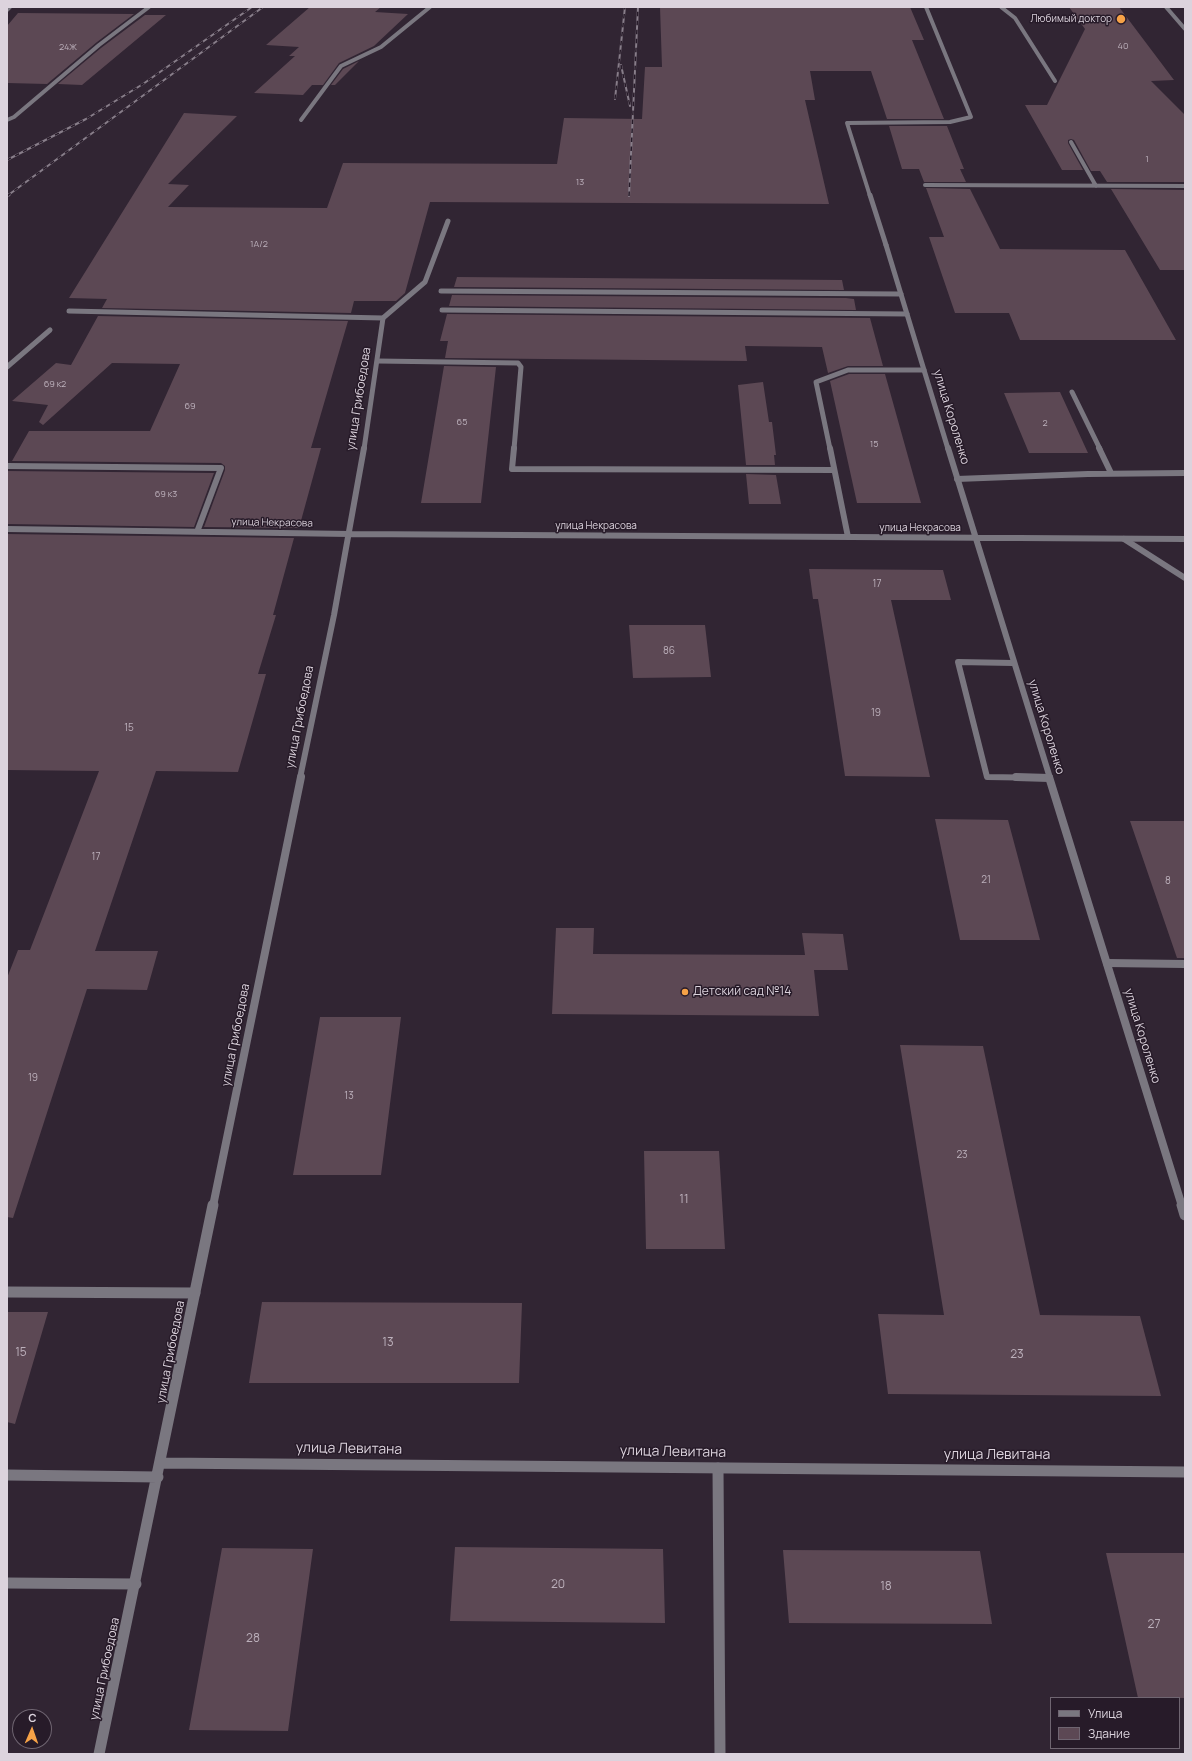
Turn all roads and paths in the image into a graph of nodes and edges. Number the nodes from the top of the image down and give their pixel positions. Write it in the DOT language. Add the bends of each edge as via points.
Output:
graph roads {
  1 [pos="10,7"];
  2 [pos="149,7"];
  3 [pos="430,7"];
  4 [pos="926,7"];
  5 [pos="1002,7"];
  6 [pos="1166,7"];
  7 [pos="7,10"];
  8 [pos="1185,29"];
  9 [pos="1055,81"];
  10 [pos="7,120"];
  11 [pos="301,120"];
  12 [pos="1071,142"];
  13 [pos="925,185"];
  14 [pos="1096,186"];
  15 [pos="1185,186"];
  16 [pos="448,220"];
  17 [pos="441,291"];
  18 [pos="901,294"];
  19 [pos="442,310"];
  20 [pos="69,311"];
  21 [pos="907,314"];
  22 [pos="383,318"];
  23 [pos="50,330"];
  24 [pos="378,361"];
  25 [pos="7,368"];
  26 [pos="924,370"];
  27 [pos="1072,392"];
  28 [pos="7,466"];
  29 [pos="834,470"];
  30 [pos="1111,473"];
  31 [pos="1185,473"];
  32 [pos="957,479"];
  33 [pos="7,529"];
  34 [pos="197,532"];
  35 [pos="350,534"];
  36 [pos="848,537"];
  37 [pos="975,538"];
  38 [pos="1124,539"];
  39 [pos="1185,539"];
  40 [pos="1185,578"];
  41 [pos="1013,663"];
  42 [pos="1049,778"];
  43 [pos="1107,963"];
  44 [pos="1185,964"];
  45 [pos="1185,1215"];
  46 [pos="7,1292"];
  47 [pos="195,1293"];
  48 [pos="161,1463"];
  49 [pos="718,1468"];
  50 [pos="1185,1472"];
  51 [pos="7,1475"];
  52 [pos="158,1477"];
  53 [pos="7,1583"];
  54 [pos="136,1584"];
  55 [pos="99,1754"];
  56 [pos="720,1754"];
  1 -- 7 [label="street"];
  2 -- 10 [label="street" via="14,117"];
  3 -- 11 [label="street" via="381,48 340,66"];
  4 -- 18 [label="street, улица Короленко" via="971,117 950,122 847,123"];
  5 -- 9 [label="street" via="1015,18"];
  6 -- 8 [label="street"];
  12 -- 14 [label="street"];
  13 -- 14 [label="street"];
  14 -- 15 [label="street"];
  16 -- 22 [label="street" via="425,282"];
  17 -- 18 [label="street"];
  18 -- 21 [label="street, улица Короленко"];
  19 -- 21 [label="street"];
  20 -- 22 [label="street"];
  21 -- 26 [label="street, улица Короленко"];
  22 -- 24 [label="street, улица Грибоедова"];
  23 -- 25 [label="street"];
  24 -- 29 [label="street" via="518,363 521,367 512,469"];
  24 -- 35 [label="street, улица Грибоедова"];
  26 -- 29 [label="street" via="848,370 816,382"];
  26 -- 32 [label="street, улица Короленко"];
  27 -- 30 [label="street"];
  28 -- 34 [label="street" via="221,468"];
  29 -- 36 [label="street"];
  30 -- 31 [label="street"];
  30 -- 32 [label="street"];
  32 -- 37 [label="street, улица Короленко"];
  33 -- 34 [label="street, улица Некрасова"];
  34 -- 35 [label="street, улица Некрасова"];
  35 -- 36 [label="street, улица Некрасова"];
  35 -- 47 [label="street, улица Грибоедова"];
  36 -- 37 [label="street, улица Некрасова"];
  37 -- 38 [label="street, улица Некрасова"];
  37 -- 41 [label="street, улица Короленко"];
  38 -- 39 [label="street, улица Некрасова"];
  38 -- 40 [label="street"];
  41 -- 42 [label="street, улица Короленко"];
  41 -- 42 [label="street" via="958,662 987,777"];
  42 -- 43 [label="street, улица Короленко"];
  43 -- 44 [label="street"];
  43 -- 45 [label="street, улица Короленко"];
  46 -- 47 [label="street"];
  47 -- 48 [label="street, улица Грибоедова"];
  48 -- 49 [label="street, улица Левитана"];
  48 -- 52 [label="street, улица Грибоедова"];
  49 -- 50 [label="street, улица Левитана"];
  49 -- 56 [label="street"];
  51 -- 52 [label="street"];
  52 -- 54 [label="street, улица Грибоедова"];
  53 -- 54 [label="street"];
  54 -- 55 [label="street, улица Грибоедова"];
}
